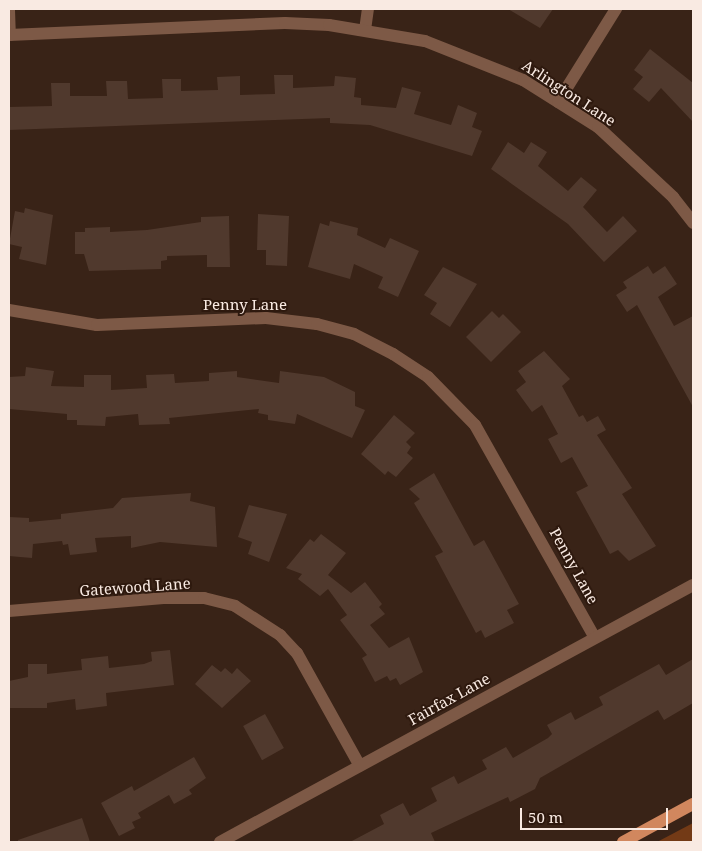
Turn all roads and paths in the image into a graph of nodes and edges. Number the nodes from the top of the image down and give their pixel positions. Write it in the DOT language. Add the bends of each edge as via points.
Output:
graph roads {
  1 [pos="368,9"];
  2 [pos="616,9"];
  3 [pos="9,10"];
  4 [pos="365,30"];
  5 [pos="9,35"];
  6 [pos="558,102"];
  7 [pos="693,223"];
  8 [pos="9,310"];
  9 [pos="693,584"];
  10 [pos="9,611"];
  11 [pos="595,638"];
  12 [pos="360,766"];
  13 [pos="693,804"];
  14 [pos="220,842"];
  15 [pos="623,842"];
  1 -- 4 [label="street"];
  2 -- 6 [label="street"];
  3 -- 5 [label="street"];
  4 -- 5 [label="street, Arlington Lane" via="285,23"];
  4 -- 6 [label="street, Arlington Lane" via="425,41 471,57"];
  6 -- 7 [label="street, Arlington Lane" via="598,127 673,197"];
  8 -- 11 [label="street, Penny Lane" via="97,325 266,318 317,324 354,334 393,354 428,377 475,425"];
  9 -- 11 [label="street, Fairfax Lane"];
  10 -- 12 [label="street, Gatewood Lane" via="163,598 204,598 235,606 280,635 297,653"];
  11 -- 12 [label="street, Fairfax Lane"];
  12 -- 14 [label="street, Fairfax Lane"];
  13 -- 15 [label="main road"];
}
